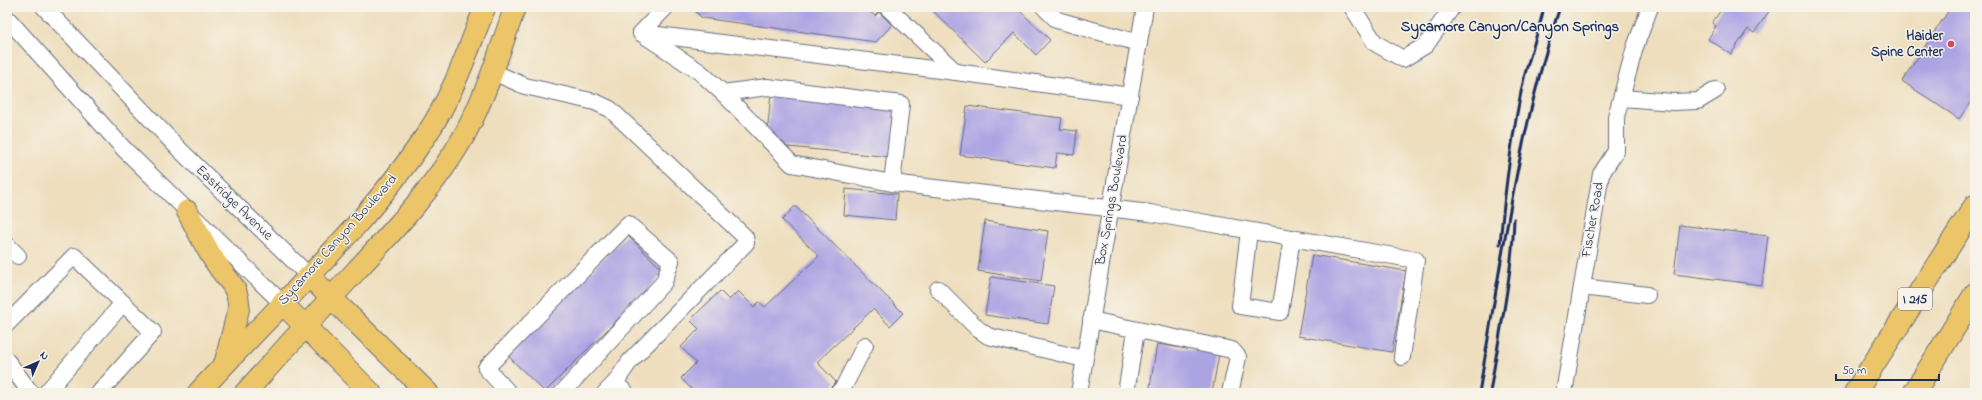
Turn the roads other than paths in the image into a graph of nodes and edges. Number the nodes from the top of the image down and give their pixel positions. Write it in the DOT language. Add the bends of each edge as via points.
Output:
graph roads {
  1 [pos="44,7"];
  2 [pos="486,7"];
  3 [pos="515,7"];
  4 [pos="666,7"];
  5 [pos="886,7"];
  6 [pos="1044,7"];
  7 [pos="1145,7"];
  8 [pos="1352,7"];
  9 [pos="1452,7"];
  10 [pos="1650,7"];
  11 [pos="7,18"];
  12 [pos="641,33"];
  13 [pos="1139,43"];
  14 [pos="493,72"];
  15 [pos="956,72"];
  16 [pos="1716,90"];
  17 [pos="723,93"];
  18 [pos="1130,96"];
  19 [pos="1622,98"];
  20 [pos="892,183"];
  21 [pos="1975,206"];
  22 [pos="1110,210"];
  23 [pos="187,211"];
  24 [pos="1249,231"];
  25 [pos="1292,238"];
  26 [pos="309,276"];
  27 [pos="1582,287"];
  28 [pos="938,289"];
  29 [pos="1975,294"];
  30 [pos="1647,295"];
  31 [pos="332,299"];
  32 [pos="123,303"];
  33 [pos="282,304"];
  34 [pos="1091,320"];
  35 [pos="7,324"];
  36 [pos="305,328"];
  37 [pos="1136,330"];
  38 [pos="866,345"];
  39 [pos="1402,357"];
  40 [pos="1084,359"];
  41 [pos="7,361"];
  42 [pos="224,364"];
  43 [pos="615,390"];
  44 [pos="30,393"];
  45 [pos="46,393"];
  46 [pos="99,393"];
  47 [pos="198,393"];
  48 [pos="245,393"];
  49 [pos="371,393"];
  50 [pos="428,393"];
  51 [pos="509,393"];
  52 [pos="562,393"];
  53 [pos="838,393"];
  54 [pos="1079,393"];
  55 [pos="1126,393"];
  56 [pos="1230,393"];
  57 [pos="1564,393"];
  58 [pos="1855,393"];
  59 [pos="1914,393"];
  1 -- 26 [label="street, Eastridge Avenue" via="179,149"];
  2 -- 26 [label="main road, Sycamore Canyon Boulevard" via="457,77 428,133 379,199"];
  3 -- 14 [label="main road"];
  4 -- 12 [label="street"];
  5 -- 15 [label="street"];
  6 -- 13 [label="street" via="1057,20"];
  7 -- 13 [label="street, Box Springs Boulevard"];
  8 -- 9 [label="street" via="1376,43 1403,58 1426,45"];
  10 -- 19 [label="street, Fischer Road" via="1635,47"];
  11 -- 23 [label="street" via="124,149"];
  12 -- 15 [label="street"];
  12 -- 17 [label="street" via="700,72"];
  13 -- 18 [label="street, Box Springs Boulevard"];
  14 -- 31 [label="main road" via="464,136 437,176 403,220"];
  14 -- 43 [label="street" via="525,86 595,102 610,109 745,237 746,243 630,361"];
  15 -- 18 [label="street"];
  16 -- 19 [label="street" via="1698,101"];
  17 -- 20 [label="street" via="792,164"];
  17 -- 20 [label="street" via="767,87 901,104"];
  18 -- 22 [label="street, Box Springs Boulevard"];
  19 -- 27 [label="street, Fischer Road" via="1616,117 1616,151 1601,174"];
  20 -- 22 [label="street"];
  21 -- 58 [label="highway, I 215"];
  22 -- 24 [label="street" via="1150,213"];
  22 -- 34 [label="street, Box Springs Boulevard"];
  23 -- 33 [label="street"];
  23 -- 42 [label="main road" via="238,299 239,307 233,335"];
  24 -- 25 [label="street"];
  24 -- 25 [label="street" via="1240,306 1280,312"];
  25 -- 39 [label="street" via="1416,260"];
  26 -- 31 [label="main road, Eastridge Avenue"];
  26 -- 33 [label="main road, Sycamore Canyon Boulevard"];
  27 -- 30 [label="street"];
  27 -- 57 [label="street, Fischer Road"];
  28 -- 40 [label="street" via="988,336"];
  29 -- 59 [label="highway"];
  31 -- 36 [label="main road"];
  31 -- 50 [label="main road, Eastridge Avenue"];
  32 -- 35 [label="street" via="74,256"];
  32 -- 45 [label="street"];
  32 -- 46 [label="street" via="153,332"];
  33 -- 36 [label="main road"];
  33 -- 42 [label="main road, Sycamore Canyon Boulevard"];
  34 -- 37 [label="street"];
  34 -- 40 [label="street, Box Springs Boulevard"];
  36 -- 48 [label="main road"];
  36 -- 49 [label="main road"];
  37 -- 55 [label="street"];
  37 -- 56 [label="street" via="1232,350 1238,357"];
  38 -- 53 [label="street"];
  40 -- 54 [label="street, Box Springs Boulevard"];
  41 -- 44 [label="street"];
  42 -- 47 [label="main road, Sycamore Canyon Boulevard"];
  51 -- 52 [label="street" via="486,368 628,224 671,261 664,282"];
}
